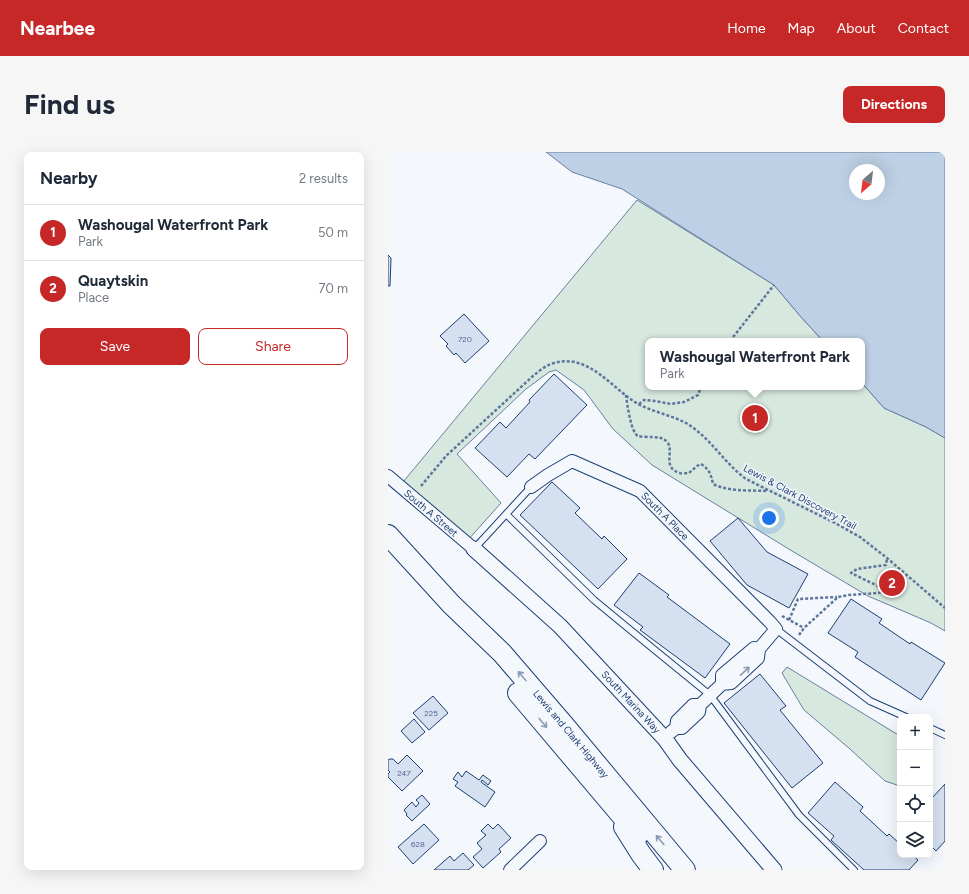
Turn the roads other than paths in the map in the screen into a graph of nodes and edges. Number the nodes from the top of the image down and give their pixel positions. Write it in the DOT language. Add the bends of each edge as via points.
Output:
graph roads {
  1 [pos="388,476"];
  2 [pos="530,487"];
  3 [pos="506,514"];
  4 [pos="388,536"];
  5 [pos="474,549"];
  6 [pos="451,604"];
  7 [pos="776,629"];
  8 [pos="710,695"];
  9 [pos="899,714"];
  10 [pos="933,729"];
  11 [pos="945,735"];
  12 [pos="664,739"];
  13 [pos="611,804"];
  14 [pos="540,841"];
  15 [pos="510,870"];
  16 [pos="653,870"];
  17 [pos="668,870"];
  18 [pos="685,870"];
  19 [pos="774,870"];
  20 [pos="854,870"];
  1 -- 5 [label="street, South A Street"];
  2 -- 3 [label="lane"];
  2 -- 7 [label="street, South A Place" via="572,461 640,491"];
  3 -- 5 [label="lane"];
  3 -- 8 [label="lane" via="594,600"];
  4 -- 6 [label="highway, Lewis and Clark Highway"];
  5 -- 12 [label="street, South Marina Way" via="560,626"];
  6 -- 13 [label="highway, Lewis and Clark Highway, one-way" via="492,661"];
  18 -- 6 [label="highway, Lewis and Clark Highway, one-way" via="502,653"];
  7 -- 8 [label="street" via="759,649 754,648 722,675 722,684"];
  7 -- 9 [label="lane" via="870,701"];
  8 -- 12 [label="street" via="700,705 693,705"];
  8 -- 20 [label="lane" via="799,815"];
  10 -- 11 [label="lane"];
  12 -- 19 [label="street, South Marina Way"];
  13 -- 16 [label="highway"];
  13 -- 17 [label="highway, Lewis and Clark Highway"];
  14 -- 15 [label="street"];
}
